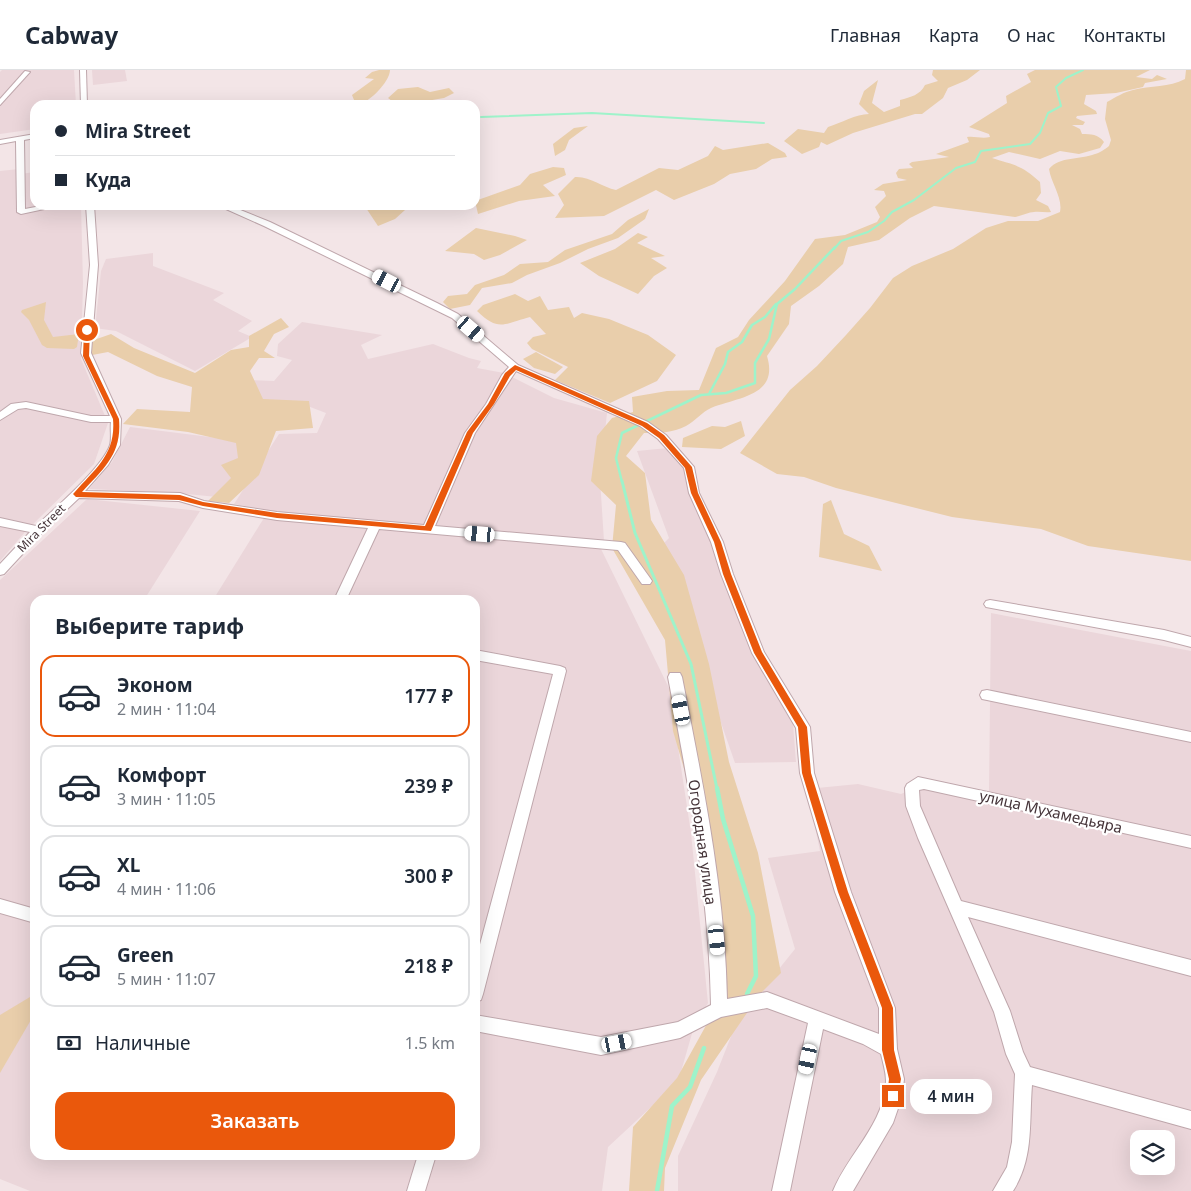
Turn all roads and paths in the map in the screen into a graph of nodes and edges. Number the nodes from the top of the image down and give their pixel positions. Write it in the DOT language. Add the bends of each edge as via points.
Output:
graph roads {
  1 [pos="82,70"];
  2 [pos="27,72"];
  3 [pos="84,100"];
  4 [pos="0,103"];
  5 [pos="30,137"];
  6 [pos="20,139"];
  7 [pos="0,142"];
  8 [pos="32,210"];
  9 [pos="90,210"];
  10 [pos="233,210"];
  11 [pos="515,367"];
  12 [pos="0,417"];
  13 [pos="116,419"];
  14 [pos="76,494"];
  15 [pos="0,522"];
  16 [pos="375,524"];
  17 [pos="428,529"];
  18 [pos="38,530"];
  19 [pos="0,571"];
  20 [pos="646,581"];
  21 [pos="342,595"];
  22 [pos="990,604"];
  23 [pos="1191,642"];
  24 [pos="480,656"];
  25 [pos="675,677"];
  26 [pos="987,695"];
  27 [pos="1191,736"];
  28 [pos="1191,842"];
  29 [pos="0,906"];
  30 [pos="956,907"];
  31 [pos="30,915"];
  32 [pos="1191,968"];
  33 [pos="480,975"];
  34 [pos="719,1009"];
  35 [pos="817,1018"];
  36 [pos="480,1024"];
  37 [pos="888,1050"];
  38 [pos="1024,1074"];
  39 [pos="1191,1120"];
  40 [pos="425,1160"];
  41 [pos="416,1191"];
  42 [pos="782,1191"];
  43 [pos="842,1191"];
  44 [pos="1002,1191"];
  1 -- 3 [label="street"];
  2 -- 4 [label="street"];
  5 -- 6 [label="street"];
  6 -- 7 [label="street"];
  6 -- 8 [label="street" via="21,212"];
  9 -- 13 [label="street, Mira Street" via="94,264 86,353"];
  10 -- 11 [label="street" via="372,273 455,316"];
  11 -- 17 [label="street" via="470,432"];
  11 -- 37 [label="street" via="641,423 662,437 689,467 694,493 717,542 758,653 803,727 807,773 843,892 887,1008"];
  12 -- 13 [label="street" via="15,406 26,405 91,419"];
  13 -- 14 [label="street, Mira Street" via="115,445 104,463"];
  14 -- 16 [label="street" via="180,497 277,516"];
  14 -- 18 [label="street, Mira Street"];
  15 -- 18 [label="street"];
  16 -- 17 [label="street"];
  16 -- 21 [label="street"];
  17 -- 20 [label="street" via="621,546"];
  18 -- 19 [label="street, Mira Street"];
  22 -- 23 [label="street"];
  24 -- 33 [label="street" via="560,671"];
  25 -- 34 [label="street, Огородная улица" via="705,834 719,958"];
  26 -- 27 [label="street"];
  28 -- 30 [label="street, улица Мухамедьяра" via="918,784 912,788 913,806"];
  29 -- 31 [label="street"];
  30 -- 32 [label="street"];
  30 -- 38 [label="street" via="1002,1011"];
  34 -- 35 [label="street" via="767,1000"];
  34 -- 36 [label="street" via="680,1030 601,1046"];
  35 -- 37 [label="street" via="868,1037"];
  35 -- 42 [label="street"];
  37 -- 43 [label="street" via="895,1079 888,1116"];
  38 -- 39 [label="street"];
  38 -- 44 [label="street" via="1022,1142 1015,1170"];
  40 -- 41 [label="street"];
}
